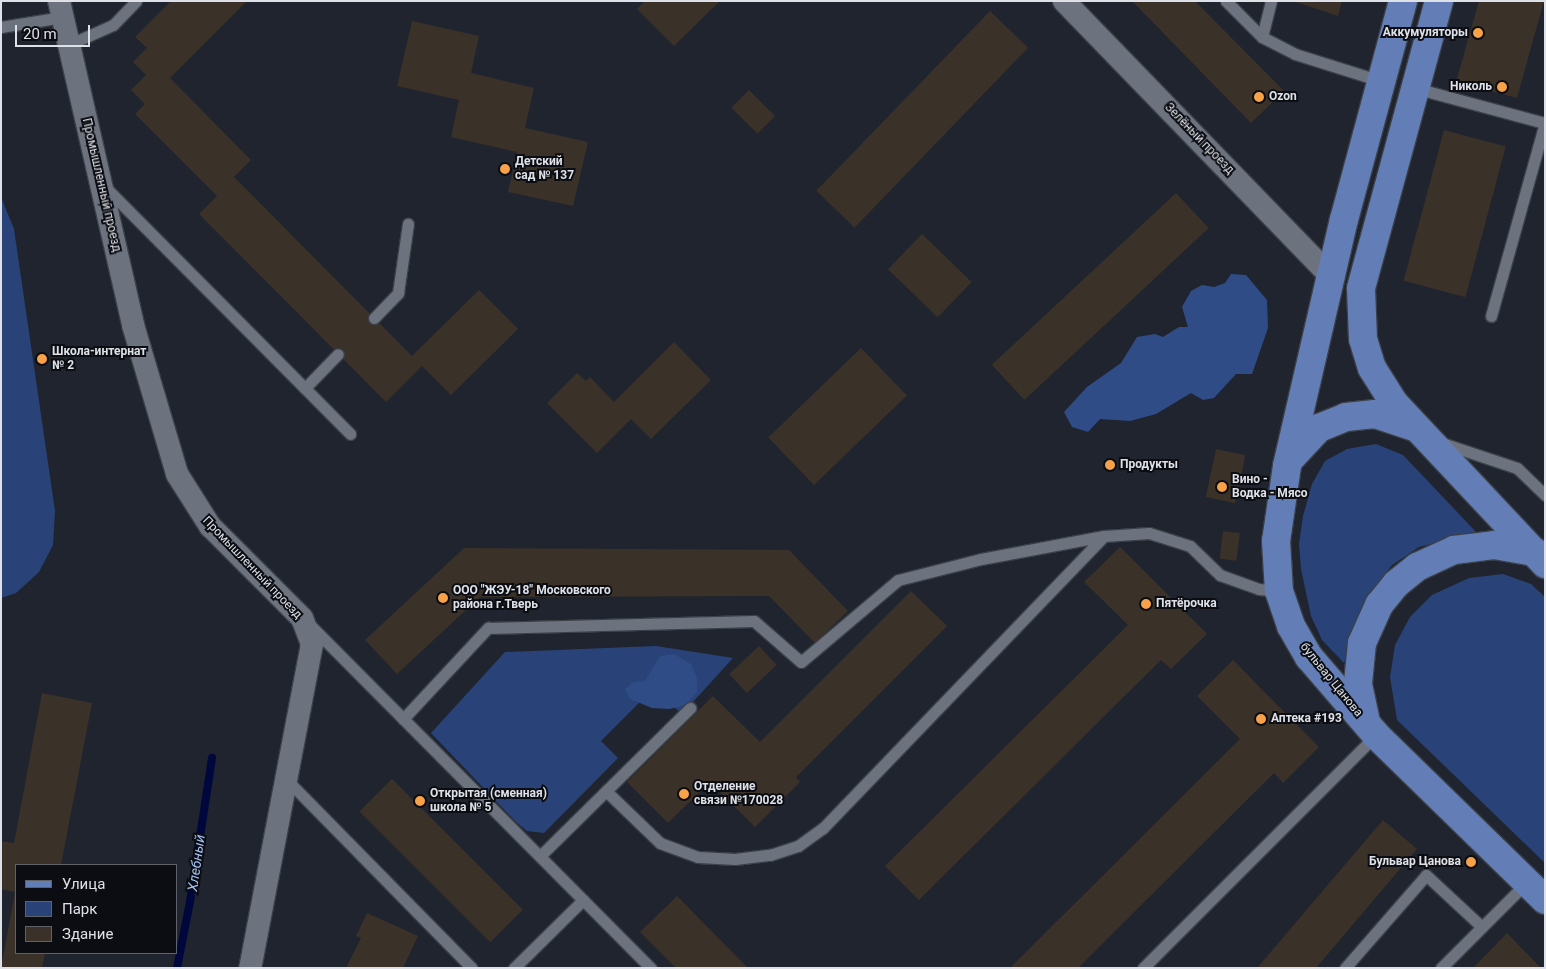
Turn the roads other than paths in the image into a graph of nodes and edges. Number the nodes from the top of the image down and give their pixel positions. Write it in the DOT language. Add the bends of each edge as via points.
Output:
graph roads {
  1 [pos="136,1"];
  2 [pos="1064,1"];
  3 [pos="1226,1"];
  4 [pos="1272,1"];
  5 [pos="1403,1"];
  6 [pos="1439,1"];
  7 [pos="61,9"];
  8 [pos="1,27"];
  9 [pos="1262,37"];
  10 [pos="68,45"];
  11 [pos="1381,81"];
  12 [pos="1415,88"];
  13 [pos="1545,123"];
  14 [pos="102,183"];
  15 [pos="408,224"];
  16 [pos="1332,278"];
  17 [pos="1491,316"];
  18 [pos="374,318"];
  19 [pos="338,354"];
  20 [pos="305,388"];
  21 [pos="350,434"];
  22 [pos="1429,439"];
  23 [pos="1287,466"];
  24 [pos="1545,495"];
  25 [pos="1104,536"];
  26 [pos="1540,558"];
  27 [pos="1279,591"];
  28 [pos="302,618"];
  29 [pos="690,708"];
  30 [pos="403,719"];
  31 [pos="1371,729"];
  32 [pos="288,781"];
  33 [pos="606,791"];
  34 [pos="540,856"];
  35 [pos="1536,891"];
  36 [pos="583,900"];
  37 [pos="1482,927"];
  38 [pos="250,968"];
  39 [pos="472,968"];
  40 [pos="514,968"];
  41 [pos="651,968"];
  42 [pos="1143,968"];
  43 [pos="1345,968"];
  44 [pos="1441,968"];
  1 -- 10 [label="lane" via="113,25"];
  2 -- 16 [label="street, Зелёный проезд"];
  3 -- 9 [label="lane"];
  4 -- 9 [label="lane"];
  5 -- 11 [label="main road"];
  6 -- 12 [label="main road"];
  7 -- 8 [label="lane"];
  7 -- 10 [label="street, Промышленный проезд"];
  9 -- 11 [label="lane" via="1295,54"];
  10 -- 14 [label="street, Промышленный проезд"];
  11 -- 16 [label="main road" via="1344,219"];
  12 -- 13 [label="lane"];
  12 -- 22 [label="main road" via="1361,288 1362,329 1372,368 1388,395"];
  13 -- 17 [label="lane"];
  14 -- 20 [label="lane"];
  14 -- 28 [label="street, Промышленный проезд" via="133,325 177,474 210,526"];
  15 -- 18 [label="lane" via="398,293"];
  16 -- 23 [label="main road, бульвар Цанова"];
  19 -- 20 [label="lane"];
  20 -- 21 [label="lane"];
  22 -- 23 [label="main road" via="1395,418 1356,414 1318,428 1303,441"];
  22 -- 24 [label="lane" via="1517,468"];
  22 -- 26 [label="main road"];
  23 -- 27 [label="main road, бульвар Цанова" via="1276,541"];
  25 -- 27 [label="lane" via="1149,533 1190,546 1220,575 1259,589"];
  25 -- 30 [label="lane" via="981,559 898,580 801,662 754,620 488,628"];
  25 -- 33 [label="lane" via="823,828 798,846 770,855 735,859 698,857 660,843"];
  26 -- 31 [label="main road" via="1494,545 1454,550 1417,567 1396,584 1372,618 1361,649 1358,683"];
  27 -- 31 [label="main road, бульвар Цанова" via="1299,642"];
  28 -- 30 [label="lane"];
  28 -- 32 [label="street, Промышленный проезд" via="313,652"];
  29 -- 33 [label="lane"];
  30 -- 34 [label="lane"];
  31 -- 35 [label="main road, бульвар Цанова"];
  31 -- 42 [label="lane"];
  32 -- 38 [label="street, Промышленный проезд"];
  32 -- 39 [label="lane"];
  33 -- 34 [label="lane"];
  34 -- 36 [label="lane"];
  35 -- 37 [label="lane"];
  36 -- 40 [label="lane"];
  36 -- 41 [label="lane"];
  37 -- 43 [label="lane" via="1426,875"];
  37 -- 44 [label="lane"];
}
